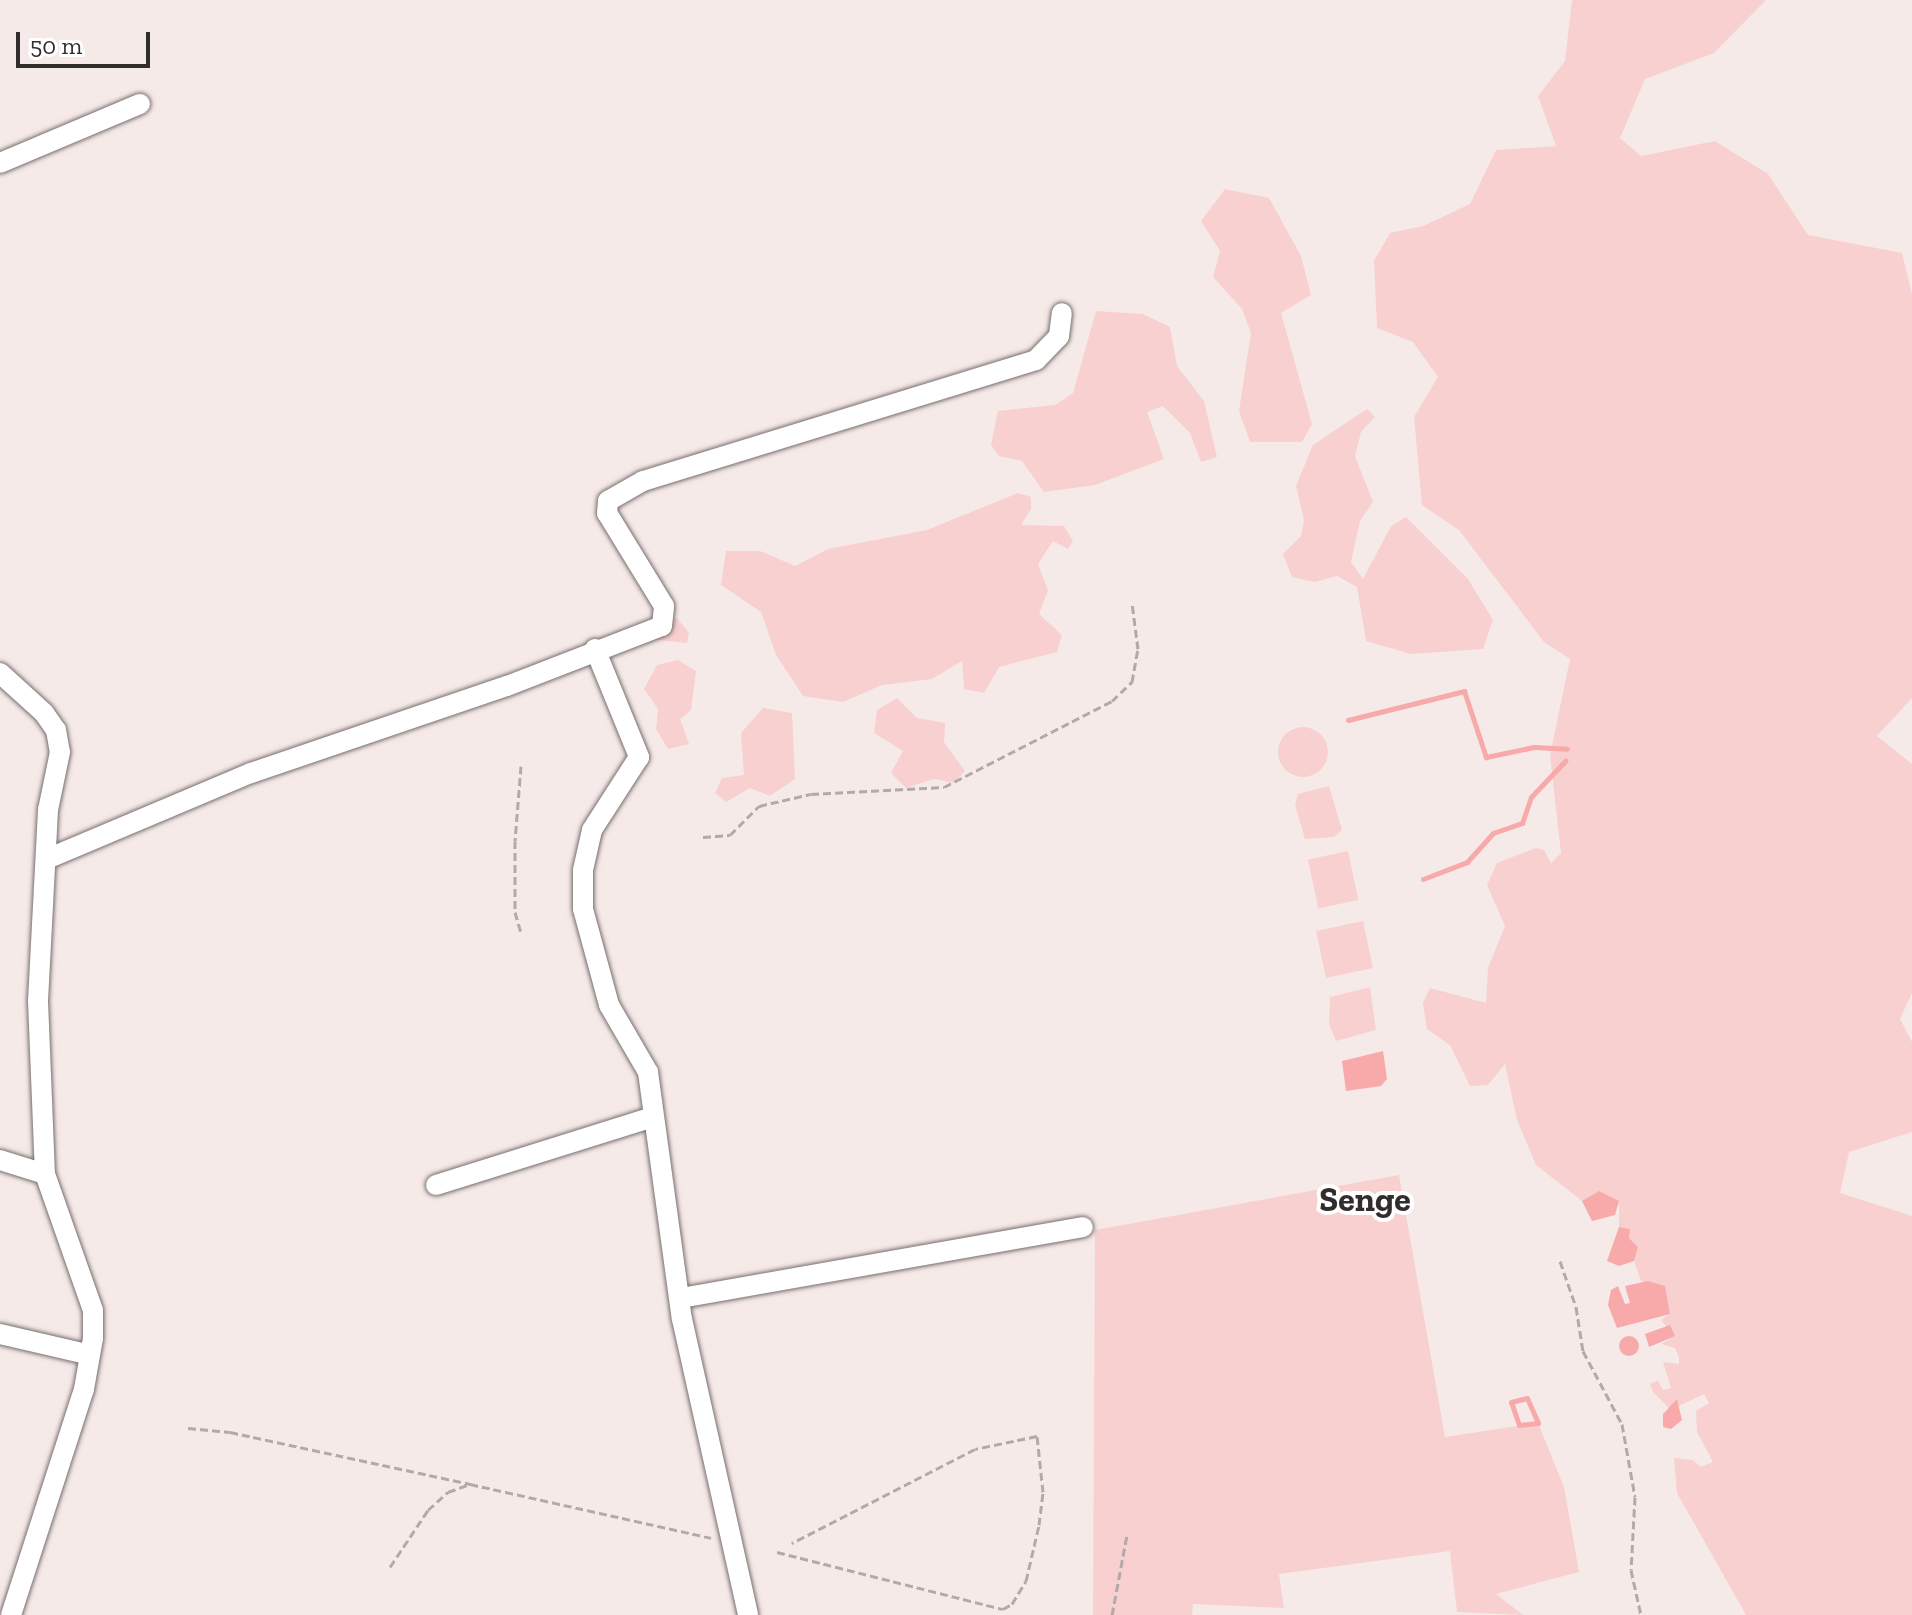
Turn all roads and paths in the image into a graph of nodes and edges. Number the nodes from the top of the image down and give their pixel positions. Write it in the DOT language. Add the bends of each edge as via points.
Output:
graph roads {
  1 [pos="140,104"];
  2 [pos="0,163"];
  3 [pos="1062,313"];
  4 [pos="1132,603"];
  5 [pos="595,649"];
  6 [pos="0,673"];
  7 [pos="521,766"];
  8 [pos="703,837"];
  9 [pos="47,859"];
  10 [pos="521,933"];
  11 [pos="653,1117"];
  12 [pos="0,1160"];
  13 [pos="45,1174"];
  14 [pos="436,1185"];
  15 [pos="1083,1227"];
  16 [pos="1560,1261"];
  17 [pos="681,1298"];
  18 [pos="0,1334"];
  19 [pos="90,1355"];
  20 [pos="188,1428"];
  21 [pos="470,1484"];
  22 [pos="1127,1535"];
  23 [pos="731,1541"];
  24 [pos="792,1543"];
  25 [pos="777,1552"];
  26 [pos="390,1567"];
  27 [pos="11,1615"];
  28 [pos="748,1615"];
  29 [pos="1112,1615"];
  30 [pos="1641,1615"];
  1 -- 2 [label="street"];
  3 -- 5 [label="street" via="1059,336 1036,360 621,491 608,501 607,513 664,606 666,624"];
  4 -- 8 [label="path" via="1138,649 1132,682 1112,701 944,787 811,794 759,806 730,835"];
  5 -- 9 [label="street" via="507,686 251,773"];
  5 -- 11 [label="street" via="639,757 592,830 583,870 583,909 609,1005 648,1072"];
  6 -- 9 [label="street" via="56,730 60,752 48,810"];
  7 -- 10 [label="path" via="515,912"];
  9 -- 13 [label="street" via="38,1001"];
  11 -- 14 [label="street"];
  11 -- 17 [label="street"];
  12 -- 13 [label="street"];
  13 -- 19 [label="street" via="93,1310"];
  15 -- 17 [label="street"];
  16 -- 30 [label="path" via="1576,1307 1583,1351 1622,1424 1635,1497 1631,1570"];
  17 -- 23 [label="street"];
  18 -- 19 [label="street"];
  19 -- 27 [label="street" via="84,1389"];
  20 -- 21 [label="path" via="230,1432"];
  21 -- 23 [label="path"];
  21 -- 26 [label="path" via="448,1492 428,1510"];
  22 -- 29 [label="path"];
  23 -- 28 [label="street"];
  24 -- 25 [label="path" via="975,1449 1037,1436 1043,1492 1039,1525 1026,1581 1003,1609"];
}
